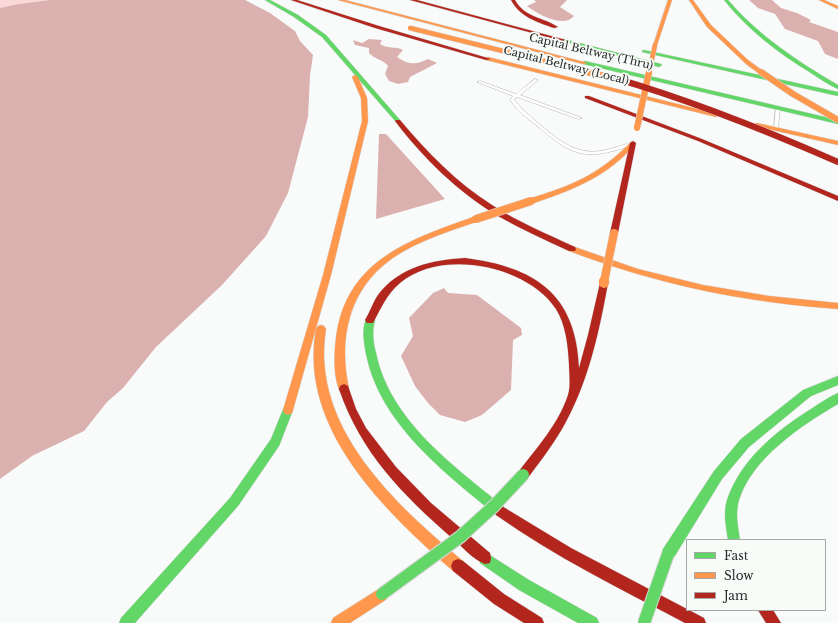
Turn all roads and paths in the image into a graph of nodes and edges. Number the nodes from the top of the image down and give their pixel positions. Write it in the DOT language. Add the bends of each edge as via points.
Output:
graph roads {
  1 [pos="266,0"];
  2 [pos="293,0"];
  3 [pos="314,0"];
  4 [pos="340,0"];
  5 [pos="412,0"];
  6 [pos="438,0"];
  7 [pos="513,0"];
  8 [pos="670,0"];
  9 [pos="691,0"];
  10 [pos="726,0"];
  11 [pos="821,0"];
  12 [pos="825,0"];
  13 [pos="658,2"];
  14 [pos="838,7"];
  15 [pos="320,10"];
  16 [pos="471,16"];
  17 [pos="661,26"];
  18 [pos="450,29"];
  19 [pos="568,31"];
  20 [pos="579,34"];
  21 [pos="601,41"];
  22 [pos="346,60"];
  23 [pos="670,68"];
  24 [pos="536,80"];
  25 [pos="480,82"];
  26 [pos="546,83"];
  27 [pos="838,87"];
  28 [pos="770,91"];
  29 [pos="579,94"];
  30 [pos="838,94"];
  31 [pos="516,95"];
  32 [pos="830,105"];
  33 [pos="778,108"];
  34 [pos="580,118"];
  35 [pos="838,121"];
  36 [pos="776,130"];
  37 [pos="633,143"];
  38 [pos="838,143"];
  39 [pos="838,162"];
  40 [pos="838,199"];
  41 [pos="327,275"];
  42 [pos="838,306"];
  43 [pos="838,380"];
  44 [pos="574,393"];
  45 [pos="838,398"];
  46 [pos="734,539"];
  47 [pos="766,611"];
  48 [pos="126,623"];
  49 [pos="338,623"];
  50 [pos="537,623"];
  51 [pos="592,623"];
  52 [pos="644,623"];
  53 [pos="699,623"];
  54 [pos="774,623"];
  1 -- 22 [label="highway" via="313,28"];
  2 -- 15 [label="highway, Capital Beltway (Local)"];
  3 -- 39 [label="highway, bridge" via="410,28 658,91 760,127"];
  4 -- 18 [label="highway, Capital Beltway (Thru)"];
  5 -- 16 [label="highway, Capital Beltway (Thru)"];
  6 -- 21 [label="highway"];
  7 -- 19 [label="highway" via="527,15"];
  8 -- 17 [label="highway"];
  9 -- 35 [label="highway, bridge" via="698,14 747,62"];
  10 -- 27 [label="highway" via="758,34 795,61"];
  11 -- 14 [label="highway"];
  12 -- 14 [label="highway"];
  13 -- 17 [label="highway" via="662,8"];
  15 -- 24 [label="highway"];
  15 -- 36 [label="highway, Capital Beltway (Local)" via="509,65"];
  16 -- 18 [label="highway"];
  16 -- 23 [label="highway, Capital Beltway (Thru)"];
  17 -- 37 [label="highway, bridge"];
  18 -- 33 [label="highway, Capital Beltway (Thru)"];
  20 -- 21 [label="highway"];
  21 -- 30 [label="highway"];
  22 -- 41 [label="highway" via="361,88 365,121"];
  22 -- 42 [label="highway" via="440,168 486,203 527,227 576,250 631,270 689,286 757,299"];
  24 -- 26 [label="highway"];
  24 -- 31 [label="lane"];
  25 -- 31 [label="lane"];
  28 -- 32 [label="highway"];
  29 -- 40 [label="highway" via="700,140"];
  31 -- 34 [label="lane"];
  31 -- 37 [label="lane" via="512,99 519,109 570,149 583,153 600,153"];
  33 -- 35 [label="highway, Capital Beltway (Thru)"];
  33 -- 36 [label="lane"];
  36 -- 38 [label="highway, Capital Beltway (Local)"];
  37 -- 44 [label="highway, bridge" via="596,324"];
  37 -- 51 [label="highway, bridge" via="603,172 564,190 426,237 382,261 364,278 349,300 339,353 342,379 353,413 376,452 436,517 486,559"];
  41 -- 48 [label="highway" via="289,407 275,442 234,502"];
  41 -- 50 [label="highway" via="318,354 322,384 333,418 358,462 388,501 471,578"];
  43 -- 52 [label="highway, bridge" via="807,393 777,416 745,443 718,475 668,554"];
  44 -- 49 [label="highway, bridge" via="550,437 523,475 494,506 460,537"];
  44 -- 53 [label="highway" via="570,328 560,308 547,292 509,268 465,260 440,262 402,277 386,290 375,307 368,329 368,354 378,380 392,404 420,441 505,515 566,553"];
  45 -- 46 [label="highway" via="793,427 761,456 744,477 734,498"];
  47 -- 54 [label="highway"];
}
